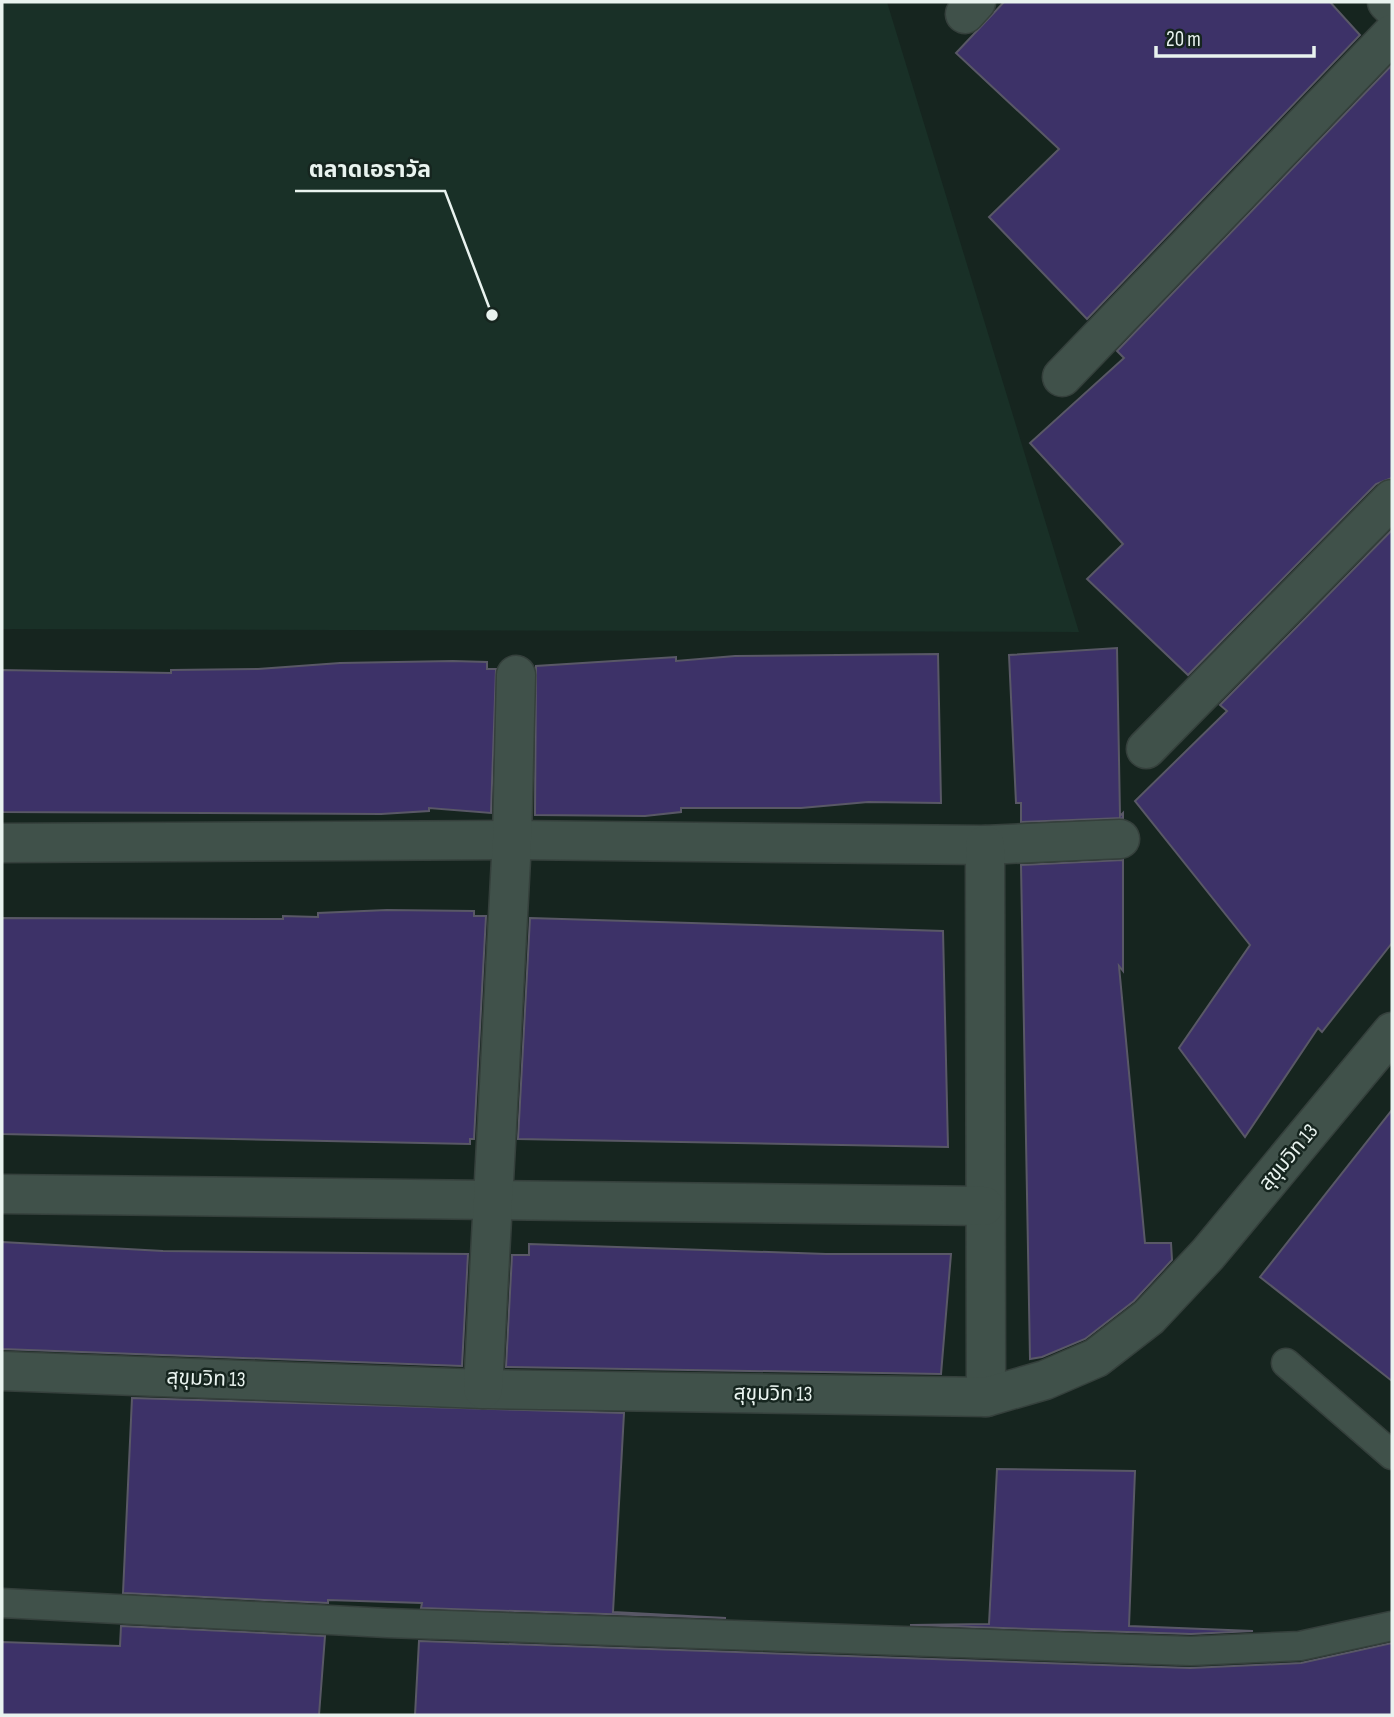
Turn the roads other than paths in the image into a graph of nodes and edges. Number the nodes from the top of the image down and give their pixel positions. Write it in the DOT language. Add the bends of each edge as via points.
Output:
graph roads {
  1 [pos="1387,2"];
  2 [pos="1392,7"];
  3 [pos="1392,34"];
  4 [pos="1062,377"];
  5 [pos="1392,499"];
  6 [pos="516,676"];
  7 [pos="1146,749"];
  8 [pos="1120,839"];
  9 [pos="512,840"];
  10 [pos="2,844"];
  11 [pos="985,845"];
  12 [pos="1392,1032"];
  13 [pos="2,1194"];
  14 [pos="495,1202"];
  15 [pos="984,1206"];
  16 [pos="1286,1363"];
  17 [pos="2,1371"];
  18 [pos="483,1389"];
  19 [pos="986,1397"];
  20 [pos="1392,1455"];
  21 [pos="2,1603"];
  22 [pos="1392,1626"];
  1 -- 2 [label="street"];
  3 -- 4 [label="street"];
  5 -- 7 [label="street"];
  6 -- 9 [label="street"];
  8 -- 11 [label="street"];
  9 -- 10 [label="street"];
  9 -- 11 [label="street"];
  9 -- 14 [label="street"];
  11 -- 15 [label="street"];
  12 -- 19 [label="street, สุขุมวิท 13" via="1208,1254 1149,1317 1096,1358 1045,1380"];
  13 -- 14 [label="street"];
  14 -- 15 [label="street"];
  14 -- 18 [label="street"];
  15 -- 19 [label="street"];
  16 -- 20 [label="lane"];
  17 -- 18 [label="street, สุขุมวิท 13"];
  18 -- 19 [label="street, สุขุมวิท 13"];
  21 -- 22 [label="lane" via="387,1623 1191,1651 1300,1646"];
}
